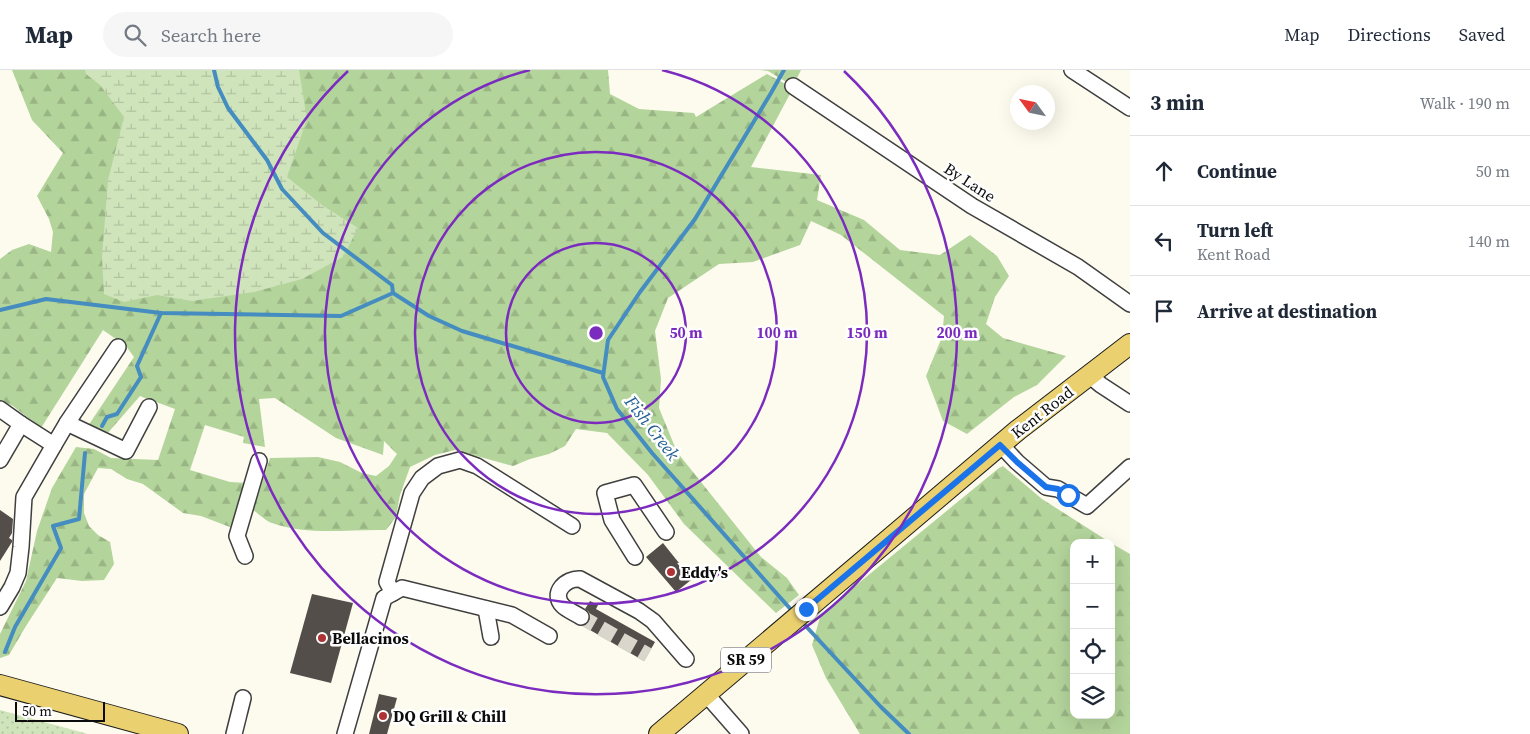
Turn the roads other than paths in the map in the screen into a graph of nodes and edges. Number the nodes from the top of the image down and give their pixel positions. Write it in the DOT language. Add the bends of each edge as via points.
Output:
graph roads {
  1 [pos="1072,70"];
  2 [pos="793,86"];
  3 [pos="1130,108"];
  4 [pos="1130,304"];
  5 [pos="1130,344"];
  6 [pos="118,347"];
  7 [pos="1090,375"];
  8 [pos="1130,404"];
  9 [pos="149,407"];
  10 [pos="0,409"];
  11 [pos="67,422"];
  12 [pos="21,424"];
  13 [pos="54,445"];
  14 [pos="1000,445"];
  15 [pos="0,460"];
  16 [pos="259,461"];
  17 [pos="1130,468"];
  18 [pos="572,526"];
  19 [pos="666,532"];
  20 [pos="245,556"];
  21 [pos="635,557"];
  22 [pos="393,593"];
  23 [pos="0,607"];
  24 [pos="486,610"];
  25 [pos="581,617"];
  26 [pos="549,636"];
  27 [pos="492,637"];
  28 [pos="686,659"];
  29 [pos="0,685"];
  30 [pos="706,694"];
  31 [pos="243,698"];
  32 [pos="178,734"];
  33 [pos="234,734"];
  34 [pos="345,734"];
  35 [pos="659,734"];
  36 [pos="741,734"];
  1 -- 3 [label="street"];
  2 -- 4 [label="street, By Lane" via="972,206 1078,267"];
  5 -- 7 [label="main road, Kent Road / SR 59"];
  6 -- 11 [label="street"];
  7 -- 8 [label="street"];
  7 -- 14 [label="main road, Kent Road / SR 59"];
  9 -- 11 [label="street" via="126,451"];
  10 -- 12 [label="street"];
  11 -- 13 [label="street"];
  12 -- 13 [label="street"];
  12 -- 15 [label="street"];
  13 -- 23 [label="street" via="24,497 18,573"];
  14 -- 17 [label="street" via="1046,487 1058,489 1088,506"];
  14 -- 30 [label="main road, Kent Road / SR 59"];
  16 -- 20 [label="street" via="237,536"];
  18 -- 22 [label="street" via="477,466 460,460 438,466 422,478 412,493 387,582"];
  19 -- 21 [label="street" via="634,485 605,493 612,520"];
  22 -- 24 [label="street" via="402,588"];
  22 -- 34 [label="street" via="384,598"];
  24 -- 26 [label="street" via="512,616"];
  24 -- 27 [label="street"];
  25 -- 28 [label="street" via="561,605 558,599 565,582 573,578 580,578 653,621"];
  29 -- 32 [label="main road"];
  30 -- 35 [label="main road, Kent Road / SR 59"];
  30 -- 36 [label="street"];
  31 -- 33 [label="street"];
}
